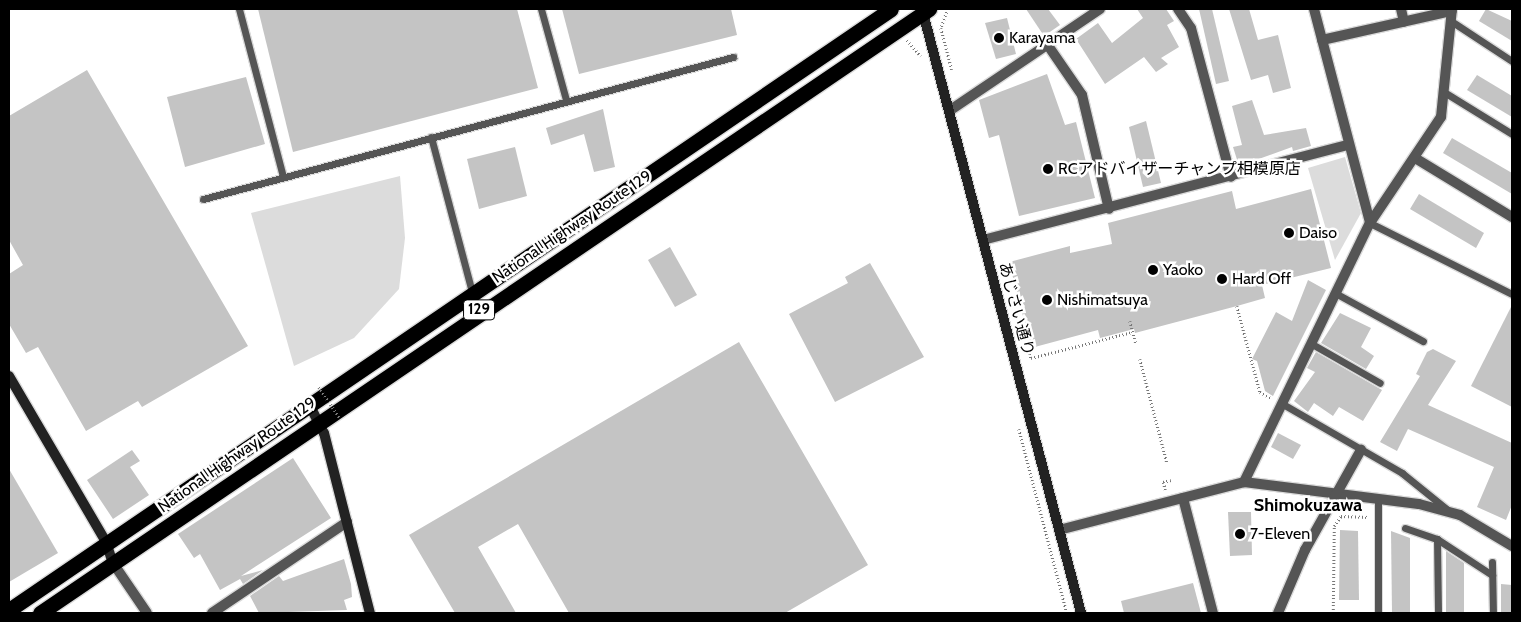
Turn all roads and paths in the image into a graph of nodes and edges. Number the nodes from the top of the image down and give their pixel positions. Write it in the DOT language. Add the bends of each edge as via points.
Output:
graph roads {
  1 [pos="239,9"];
  2 [pos="541,9"];
  3 [pos="891,9"];
  4 [pos="948,9"];
  5 [pos="1100,9"];
  6 [pos="1178,9"];
  7 [pos="1314,9"];
  8 [pos="1401,9"];
  9 [pos="924,10"];
  10 [pos="1452,14"];
  11 [pos="1404,22"];
  12 [pos="1322,40"];
  13 [pos="1047,44"];
  14 [pos="733,57"];
  15 [pos="1512,61"];
  16 [pos="954,80"];
  17 [pos="1444,92"];
  18 [pos="566,100"];
  19 [pos="949,111"];
  20 [pos="1512,134"];
  21 [pos="431,137"];
  22 [pos="1349,145"];
  23 [pos="1416,158"];
  24 [pos="283,177"];
  25 [pos="1231,178"];
  26 [pos="203,198"];
  27 [pos="1109,209"];
  28 [pos="1512,217"];
  29 [pos="1370,222"];
  30 [pos="982,240"];
  31 [pos="1337,294"];
  32 [pos="1512,294"];
  33 [pos="473,296"];
  34 [pos="1237,306"];
  35 [pos="1130,322"];
  36 [pos="1132,332"];
  37 [pos="1422,341"];
  38 [pos="1136,344"];
  39 [pos="1312,344"];
  40 [pos="1025,351"];
  41 [pos="1140,359"];
  42 [pos="9,376"];
  43 [pos="324,381"];
  44 [pos="1380,383"];
  45 [pos="1277,401"];
  46 [pos="310,406"];
  47 [pos="340,418"];
  48 [pos="318,420"];
  49 [pos="1361,450"];
  50 [pos="1167,463"];
  51 [pos="1171,480"];
  52 [pos="1244,482"];
  53 [pos="1338,493"];
  54 [pos="1179,495"];
  55 [pos="1378,498"];
  56 [pos="1449,511"];
  57 [pos="1324,516"];
  58 [pos="1341,516"];
  59 [pos="1377,517"];
  60 [pos="347,522"];
  61 [pos="1404,528"];
  62 [pos="1059,530"];
  63 [pos="1438,539"];
  64 [pos="106,542"];
  65 [pos="1512,546"];
  66 [pos="1492,562"];
  67 [pos="113,564"];
  68 [pos="1492,574"];
  69 [pos="9,610"];
  70 [pos="40,613"];
  71 [pos="147,613"];
  72 [pos="212,613"];
  73 [pos="370,613"];
  74 [pos="1080,613"];
  75 [pos="1212,613"];
  76 [pos="1278,613"];
  77 [pos="1333,613"];
  78 [pos="1378,613"];
  79 [pos="1438,613"];
  80 [pos="1493,613"];
  1 -- 24 [label="lane"];
  2 -- 18 [label="lane"];
  3 -- 33 [label="highway, National Highway Route 129 / 129"];
  4 -- 16 [label="path" via="942,28"];
  5 -- 13 [label="street"];
  6 -- 25 [label="street" via="1191,28"];
  7 -- 12 [label="street"];
  8 -- 11 [label="street"];
  9 -- 19 [label="street, あじさい通り"];
  9 -- 48 [label="highway, National Highway Route 129 / 129"];
  10 -- 11 [label="street"];
  10 -- 15 [label="lane"];
  10 -- 17 [label="street"];
  11 -- 12 [label="street"];
  12 -- 22 [label="street"];
  13 -- 19 [label="street"];
  13 -- 27 [label="street" via="1082,95"];
  14 -- 18 [label="lane"];
  17 -- 20 [label="lane"];
  17 -- 23 [label="street" via="1442,117"];
  18 -- 21 [label="lane"];
  19 -- 30 [label="street, あじさい通り"];
  21 -- 24 [label="lane"];
  21 -- 33 [label="lane"];
  22 -- 25 [label="street"];
  22 -- 29 [label="street"];
  23 -- 28 [label="street"];
  23 -- 29 [label="street"];
  24 -- 26 [label="lane"];
  25 -- 27 [label="street"];
  27 -- 30 [label="street"];
  29 -- 31 [label="street"];
  29 -- 32 [label="lane"];
  30 -- 62 [label="street, あじさい通り"];
  31 -- 37 [label="lane"];
  31 -- 39 [label="street"];
  33 -- 46 [label="highway, National Highway Route 129 / 129"];
  34 -- 45 [label="path" via="1260,392"];
  35 -- 36 [label="path"];
  36 -- 38 [label="path"];
  36 -- 40 [label="path" via="1031,358 1029,350"];
  39 -- 44 [label="lane"];
  39 -- 45 [label="street"];
  41 -- 50 [label="path"];
  42 -- 64 [label="street"];
  43 -- 47 [label="path, bridge" via="317,387"];
  45 -- 49 [label="lane"];
  45 -- 52 [label="street"];
  46 -- 48 [label="street"];
  46 -- 64 [label="highway, National Highway Route 129 / 129"];
  48 -- 60 [label="street"];
  48 -- 67 [label="highway, National Highway Route 129 / 129"];
  49 -- 53 [label="street"];
  49 -- 56 [label="lane" via="1422,487"];
  51 -- 54 [label="path" via="1163,482 1165,494"];
  52 -- 53 [label="street"];
  52 -- 54 [label="street"];
  53 -- 55 [label="street"];
  53 -- 57 [label="street"];
  54 -- 62 [label="street"];
  54 -- 75 [label="street"];
  55 -- 56 [label="street"];
  55 -- 59 [label="lane"];
  56 -- 65 [label="street"];
  57 -- 58 [label="path"];
  57 -- 76 [label="street" via="1288,584"];
  58 -- 59 [label="path"];
  58 -- 77 [label="path" via="1334,526"];
  59 -- 78 [label="lane"];
  60 -- 72 [label="street"];
  60 -- 73 [label="street"];
  61 -- 63 [label="lane"];
  62 -- 74 [label="street, あじさい通り"];
  63 -- 68 [label="lane"];
  63 -- 79 [label="lane"];
  64 -- 67 [label="street"];
  64 -- 69 [label="highway, National Highway Route 129 / 129"];
  66 -- 68 [label="lane"];
  67 -- 70 [label="highway, National Highway Route 129 / 129"];
  67 -- 71 [label="street"];
  68 -- 80 [label="lane"];
}
